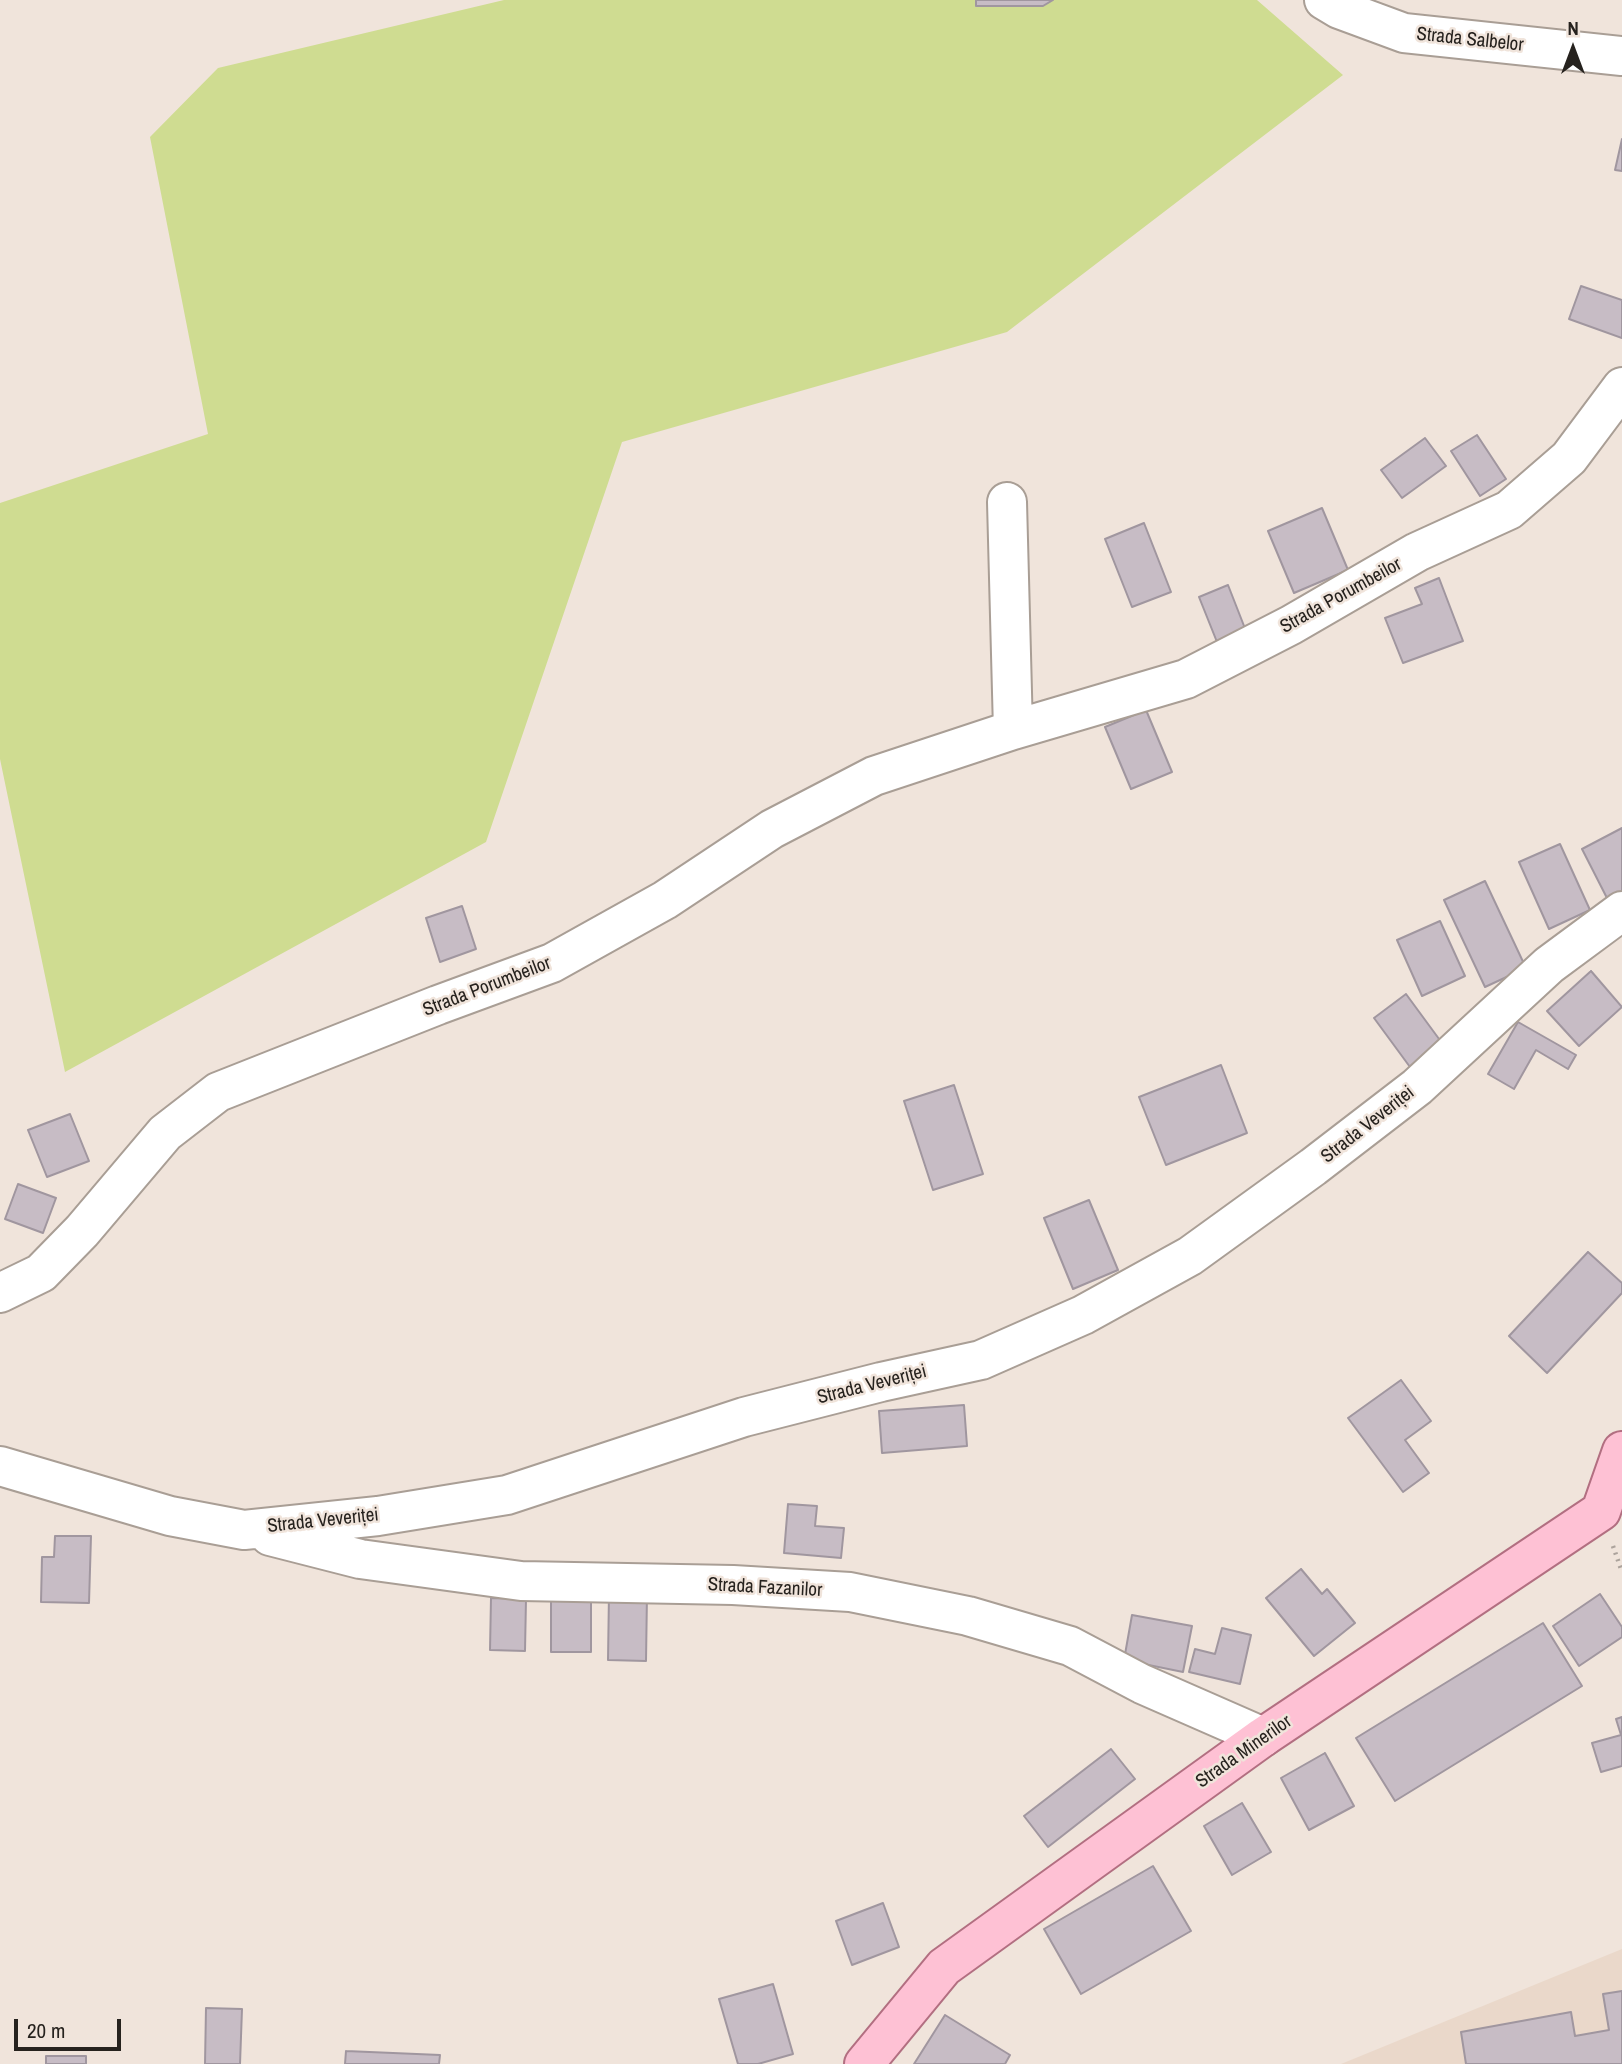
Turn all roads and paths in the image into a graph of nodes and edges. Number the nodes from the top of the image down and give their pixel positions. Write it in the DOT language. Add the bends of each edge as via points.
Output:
graph roads {
  1 [pos="1324,0"];
  2 [pos="1622,56"];
  3 [pos="1622,387"];
  4 [pos="1007,502"];
  5 [pos="1013,730"];
  6 [pos="1622,911"];
  7 [pos="0,1293"];
  8 [pos="1622,1451"];
  9 [pos="0,1466"];
  10 [pos="1612,1510"];
  11 [pos="244,1530"];
  12 [pos="1263,1737"];
  13 [pos="864,2064"];
  1 -- 2 [label="street, Strada Salbelor" via="1404,33"];
  3 -- 5 [label="street, Strada Porumbeilor" via="1569,458 1509,510 1417,552 1186,679"];
  4 -- 5 [label="street"];
  5 -- 7 [label="street, Strada Porumbeilor" via="874,776 772,829 665,900 552,963 218,1092 165,1133 41,1273"];
  6 -- 11 [label="street, Strada Veveriței" via="1549,965 1417,1087 1313,1167 1189,1256 1083,1315 981,1360 744,1417 507,1495 378,1516"];
  8 -- 10 [label="main road, Strada Minerilor"];
  9 -- 11 [label="street, Strada Veveriței" via="170,1516"];
  10 -- 12 [label="main road, Strada Minerilor"];
  11 -- 12 [label="street, Strada Fazanilor" via="360,1559 521,1581 733,1585 850,1592 903,1602 1070,1646 1142,1684"];
  12 -- 13 [label="main road, Strada Minerilor" via="944,1967"];
}
